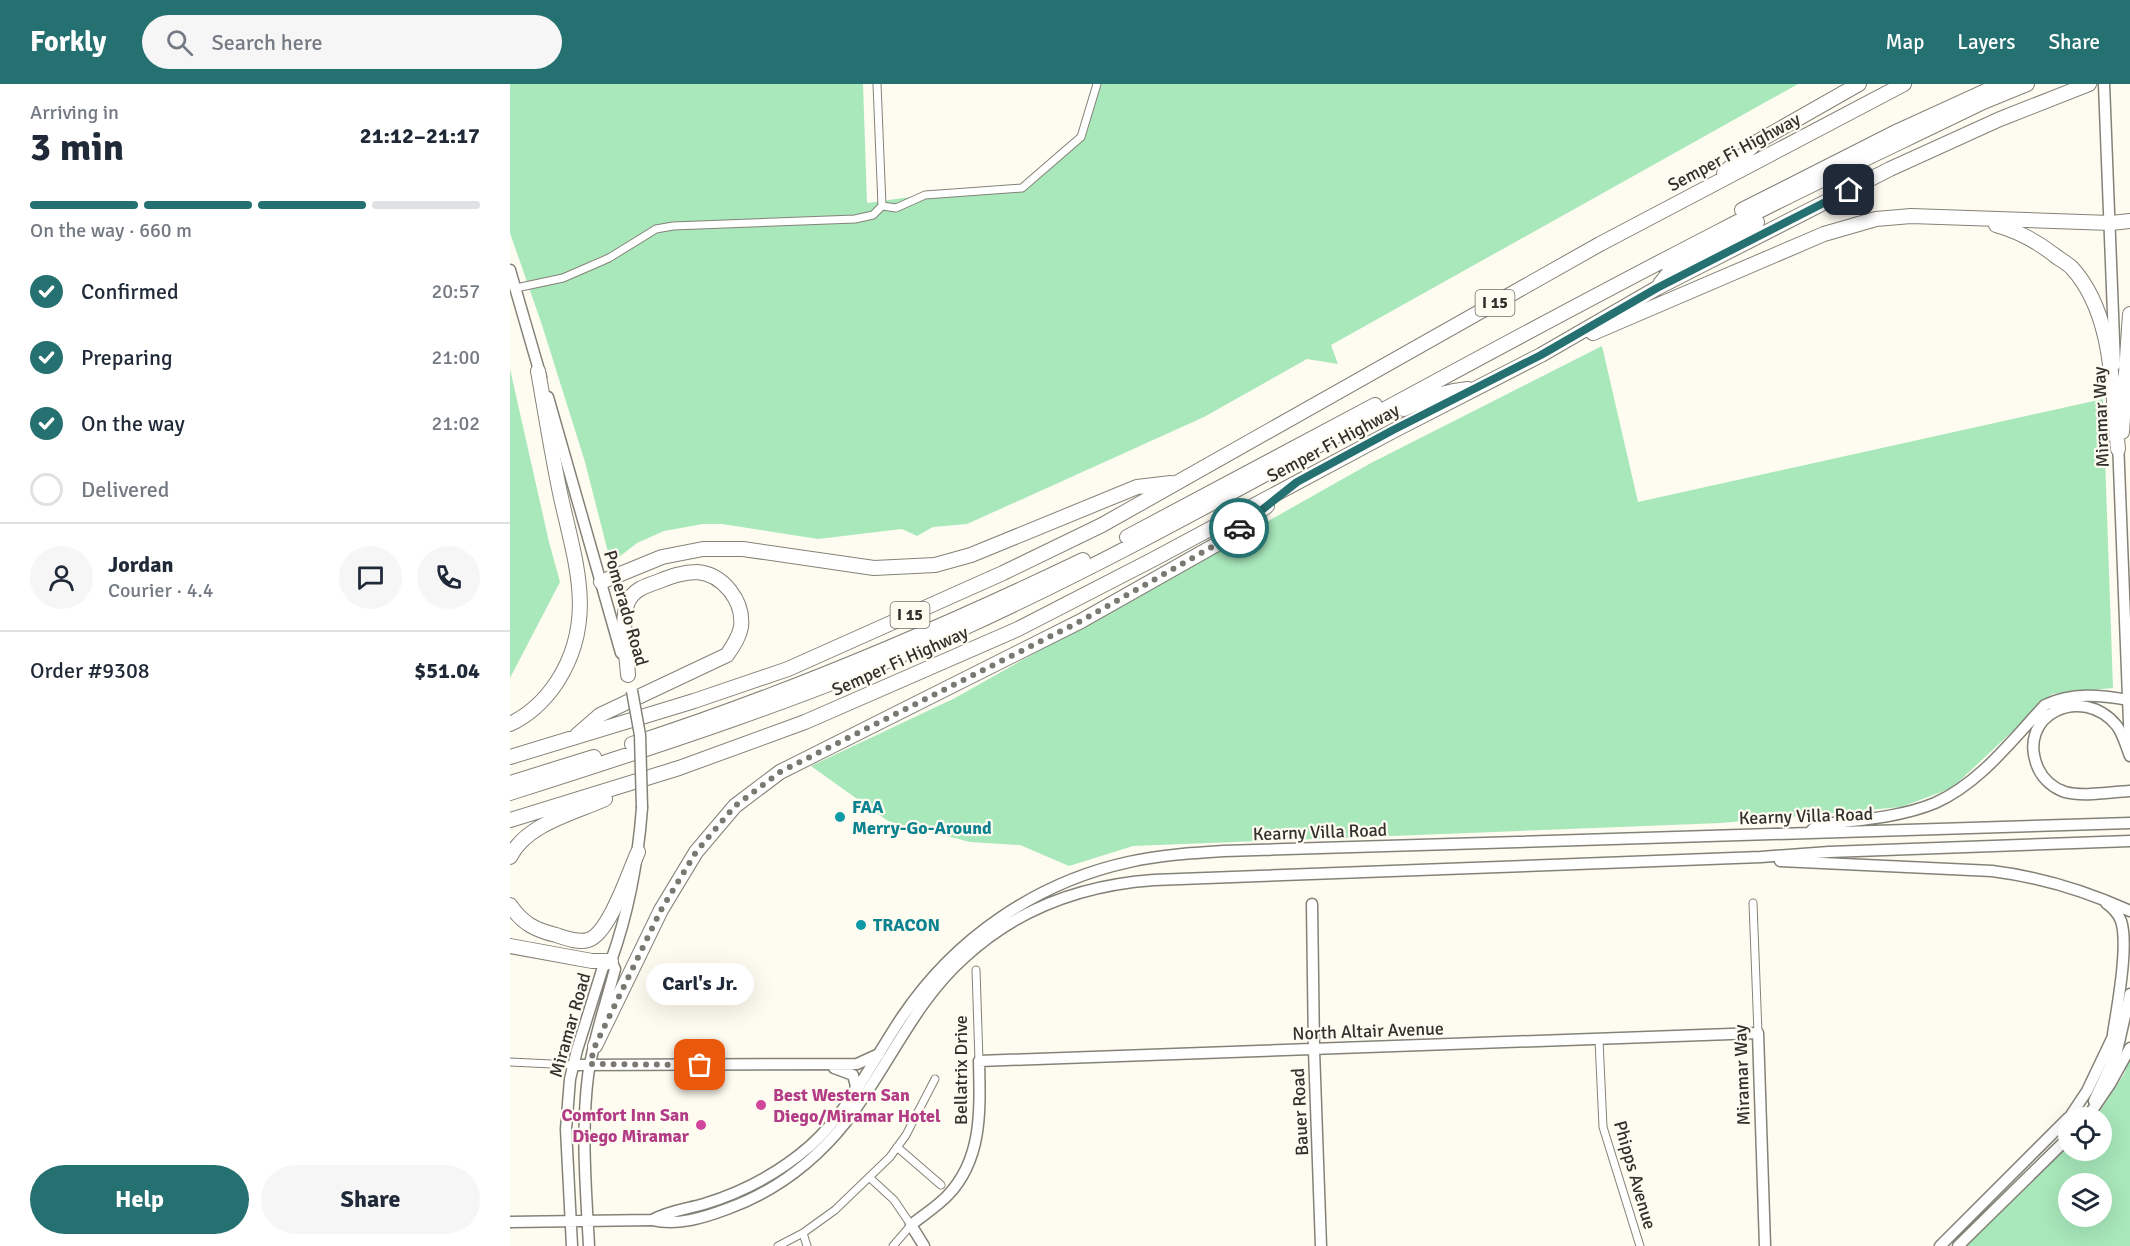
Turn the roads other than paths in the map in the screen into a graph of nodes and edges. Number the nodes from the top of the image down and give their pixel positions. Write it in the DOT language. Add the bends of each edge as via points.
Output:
graph roads {
  1 [pos="877,84"];
  2 [pos="1097,84"];
  3 [pos="1859,84"];
  4 [pos="1904,84"];
  5 [pos="2001,84"];
  6 [pos="2027,84"];
  7 [pos="2089,84"];
  8 [pos="2104,84"];
  9 [pos="1831,176"];
  10 [pos="1712,184"];
  11 [pos="882,206"];
  12 [pos="1977,219"];
  13 [pos="2130,221"];
  14 [pos="2111,223"];
  15 [pos="510,270"];
  16 [pos="516,288"];
  17 [pos="1657,288"];
  18 [pos="2130,314"];
  19 [pos="1541,355"];
  20 [pos="538,371"];
  21 [pos="1478,388"];
  22 [pos="1343,433"];
  23 [pos="2118,449"];
  24 [pos="1180,482"];
  25 [pos="1297,482"];
  26 [pos="602,582"];
  27 [pos="628,675"];
  28 [pos="2129,700"];
  29 [pos="2073,705"];
  30 [pos="510,724"];
  31 [pos="570,740"];
  32 [pos="2130,748"];
  33 [pos="2130,756"];
  34 [pos="510,757"];
  35 [pos="679,768"];
  36 [pos="510,783"];
  37 [pos="2130,791"];
  38 [pos="510,792"];
  39 [pos="510,820"];
  40 [pos="2130,823"];
  41 [pos="1809,832"];
  42 [pos="2130,841"];
  43 [pos="638,852"];
  44 [pos="510,857"];
  45 [pos="1761,857"];
  46 [pos="2104,901"];
  47 [pos="1753,903"];
  48 [pos="1312,904"];
  49 [pos="510,905"];
  50 [pos="2130,911"];
  51 [pos="510,946"];
  52 [pos="611,961"];
  53 [pos="976,970"];
  54 [pos="2130,994"];
  55 [pos="2125,1016"];
  56 [pos="1758,1033"];
  57 [pos="2113,1034"];
  58 [pos="1599,1040"];
  59 [pos="595,1046"];
  60 [pos="2130,1048"];
  61 [pos="1314,1050"];
  62 [pos="879,1054"];
  63 [pos="979,1061"];
  64 [pos="510,1062"];
  65 [pos="590,1064"];
  66 [pos="573,1065"];
  67 [pos="822,1065"];
  68 [pos="935,1079"];
  69 [pos="853,1096"];
  70 [pos="2076,1107"];
  71 [pos="2091,1107"];
  72 [pos="2094,1107"];
  73 [pos="2058,1129"];
  74 [pos="897,1147"];
  75 [pos="2058,1148"];
  76 [pos="869,1177"];
  77 [pos="940,1185"];
  78 [pos="652,1220"];
  79 [pos="588,1221"];
  80 [pos="510,1222"];
  81 [pos="570,1222"];
  82 [pos="911,1224"];
  83 [pos="803,1233"];
  84 [pos="1766,1243"];
  85 [pos="572,1246"];
  86 [pos="589,1246"];
  87 [pos="778,1246"];
  88 [pos="807,1246"];
  89 [pos="893,1246"];
  90 [pos="924,1246"];
  91 [pos="1321,1246"];
  92 [pos="1640,1246"];
  93 [pos="1940,1246"];
  94 [pos="1958,1246"];
  1 -- 11 [label="street"];
  2 -- 11 [label="street" via="1081,137 1022,188 925,195 896,208"];
  3 -- 10 [label="highway" via="1757,142"];
  4 -- 10 [label="highway, Semper Fi Highway / I 15"];
  5 -- 36 [label="highway" via="1831,164 1093,555 983,607 775,694"];
  6 -- 9 [label="highway"];
  7 -- 17 [label="highway, Semper Fi Highway" via="1890,169"];
  8 -- 14 [label="main road, Miramar Way"];
  9 -- 17 [label="highway" via="1815,189 1671,270"];
  9 -- 22 [label="highway" via="1718,232"];
  10 -- 24 [label="highway, Semper Fi Highway / I 15"];
  11 -- 16 [label="street" via="873,215 855,219 656,229 582,270"];
  12 -- 14 [label="highway"];
  12 -- 19 [label="highway" via="1876,219 1824,234"];
  12 -- 23 [label="highway" via="2009,228 2041,244 2072,268 2089,293 2106,337"];
  13 -- 14 [label="highway"];
  14 -- 23 [label="main road, Miramar Way"];
  15 -- 16 [label="main road, Pomerado Road"];
  16 -- 20 [label="main road, Pomerado Road"];
  17 -- 19 [label="highway, Semper Fi Highway"];
  18 -- 23 [label="highway" via="2124,428"];
  19 -- 21 [label="highway, Semper Fi Highway"];
  20 -- 26 [label="main road, Pomerado Road"];
  20 -- 30 [label="highway" via="581,609 577,641 567,666 548,695 522,719"];
  21 -- 22 [label="highway" via="1424,399 1380,421"];
  21 -- 25 [label="highway, Semper Fi Highway"];
  22 -- 38 [label="highway" via="1045,590 953,633 787,701"];
  23 -- 28 [label="main road, Miramar Way"];
  24 -- 26 [label="highway" via="1137,488 971,555 935,565 874,568 743,549 703,549 662,557"];
  24 -- 31 [label="highway, Semper Fi Highway / I 15" via="1003,573 788,669"];
  25 -- 35 [label="highway, Semper Fi Highway" via="1028,624 805,722"];
  25 -- 59 [label="highway" via="1219,543 1081,621 780,772 735,806 696,852 661,910"];
  26 -- 27 [label="main road, Pomerado Road"];
  27 -- 31 [label="highway" via="625,620 634,592 678,574 698,572 716,577 731,591 738,604 741,626 727,655 600,715"];
  27 -- 43 [label="main road, Pomerado Road, bridge" via="640,735 642,808"];
  28 -- 29 [label="main road"];
  28 -- 32 [label="main road, Miramar Way"];
  28 -- 41 [label="main road" via="2091,695 2056,700 2045,705 1983,770 1951,794 1909,811 1817,825"];
  29 -- 33 [label="main road" via="2093,708 2108,717 2121,733"];
  29 -- 37 [label="main road" via="2050,714 2036,735 2034,754 2043,777 2064,792"];
  31 -- 34 [label="highway, Semper Fi Highway / I 15"];
  35 -- 39 [label="highway, Semper Fi Highway"];
  35 -- 44 [label="highway" via="548,824 515,846"];
  40 -- 41 [label="main road, Kearny Villa Road"];
  41 -- 62 [label="main road, Kearny Villa Road" via="1224,851 1130,861 1047,891 984,929 923,988"];
  42 -- 45 [label="main road, Kearny Villa Road"];
  43 -- 49 [label="highway" via="606,924 591,939 535,929 517,916"];
  43 -- 52 [label="main road, Pomerado Road" via="630,900"];
  45 -- 46 [label="main road" via="1783,862 2001,872 2049,881"];
  45 -- 78 [label="main road, Kearny Villa Road" via="1154,880 1111,884 1072,894 1008,924 984,940 942,980 922,1004 847,1121 794,1173 753,1198 717,1213 681,1222"];
  46 -- 50 [label="main road"];
  46 -- 57 [label="main road" via="2118,916 2123,933"];
  47 -- 56 [label="street, Miramar Way"];
  48 -- 61 [label="main road, Bauer Road"];
  51 -- 52 [label="highway"];
  52 -- 59 [label="main road, Miramar Road" via="615,969"];
  52 -- 66 [label="main road, Miramar Road" via="603,967"];
  53 -- 63 [label="street, Bellatrix Drive"];
  54 -- 55 [label="main road"];
  55 -- 57 [label="main road"];
  55 -- 71 [label="main road" via="2117,1051"];
  56 -- 58 [label="main road, North Altair Avenue"];
  56 -- 84 [label="main road, Miramar Way"];
  57 -- 70 [label="main road"];
  58 -- 61 [label="main road, North Altair Avenue"];
  58 -- 92 [label="street, Phipps Avenue" via="1604,1126"];
  59 -- 65 [label="main road, Miramar Road"];
  60 -- 72 [label="main road"];
  61 -- 63 [label="main road, North Altair Avenue"];
  61 -- 91 [label="main road, Bauer Road"];
  62 -- 67 [label="main road" via="857,1064"];
  62 -- 69 [label="main road, Kearny Villa Road"];
  63 -- 82 [label="main road, Bellatrix Drive" via="979,1125 970,1160 948,1196"];
  64 -- 66 [label="street"];
  65 -- 66 [label="main road"];
  65 -- 67 [label="main road"];
  65 -- 79 [label="main road, Miramar Road" via="585,1131"];
  66 -- 81 [label="main road, Miramar Road" via="566,1129"];
  67 -- 69 [label="main road" via="853,1075"];
  68 -- 74 [label="street"];
  69 -- 78 [label="main road, Kearny Villa Road" via="823,1134 779,1170 729,1196"];
  73 -- 93 [label="main road"];
  74 -- 76 [label="street"];
  74 -- 77 [label="street"];
  75 -- 94 [label="main road"];
  76 -- 82 [label="street" via="894,1200"];
  76 -- 83 [label="street" via="835,1210"];
  78 -- 79 [label="main road, Kearny Villa Road"];
  79 -- 81 [label="main road, Kearny Villa Road"];
  79 -- 86 [label="main road, Miramar Road"];
  80 -- 81 [label="main road, Kearny Villa Road"];
  81 -- 85 [label="main road, Miramar Road"];
  82 -- 89 [label="street, Bellatrix Drive"];
  82 -- 90 [label="main road"];
  83 -- 87 [label="street"];
  83 -- 88 [label="street"];
}
